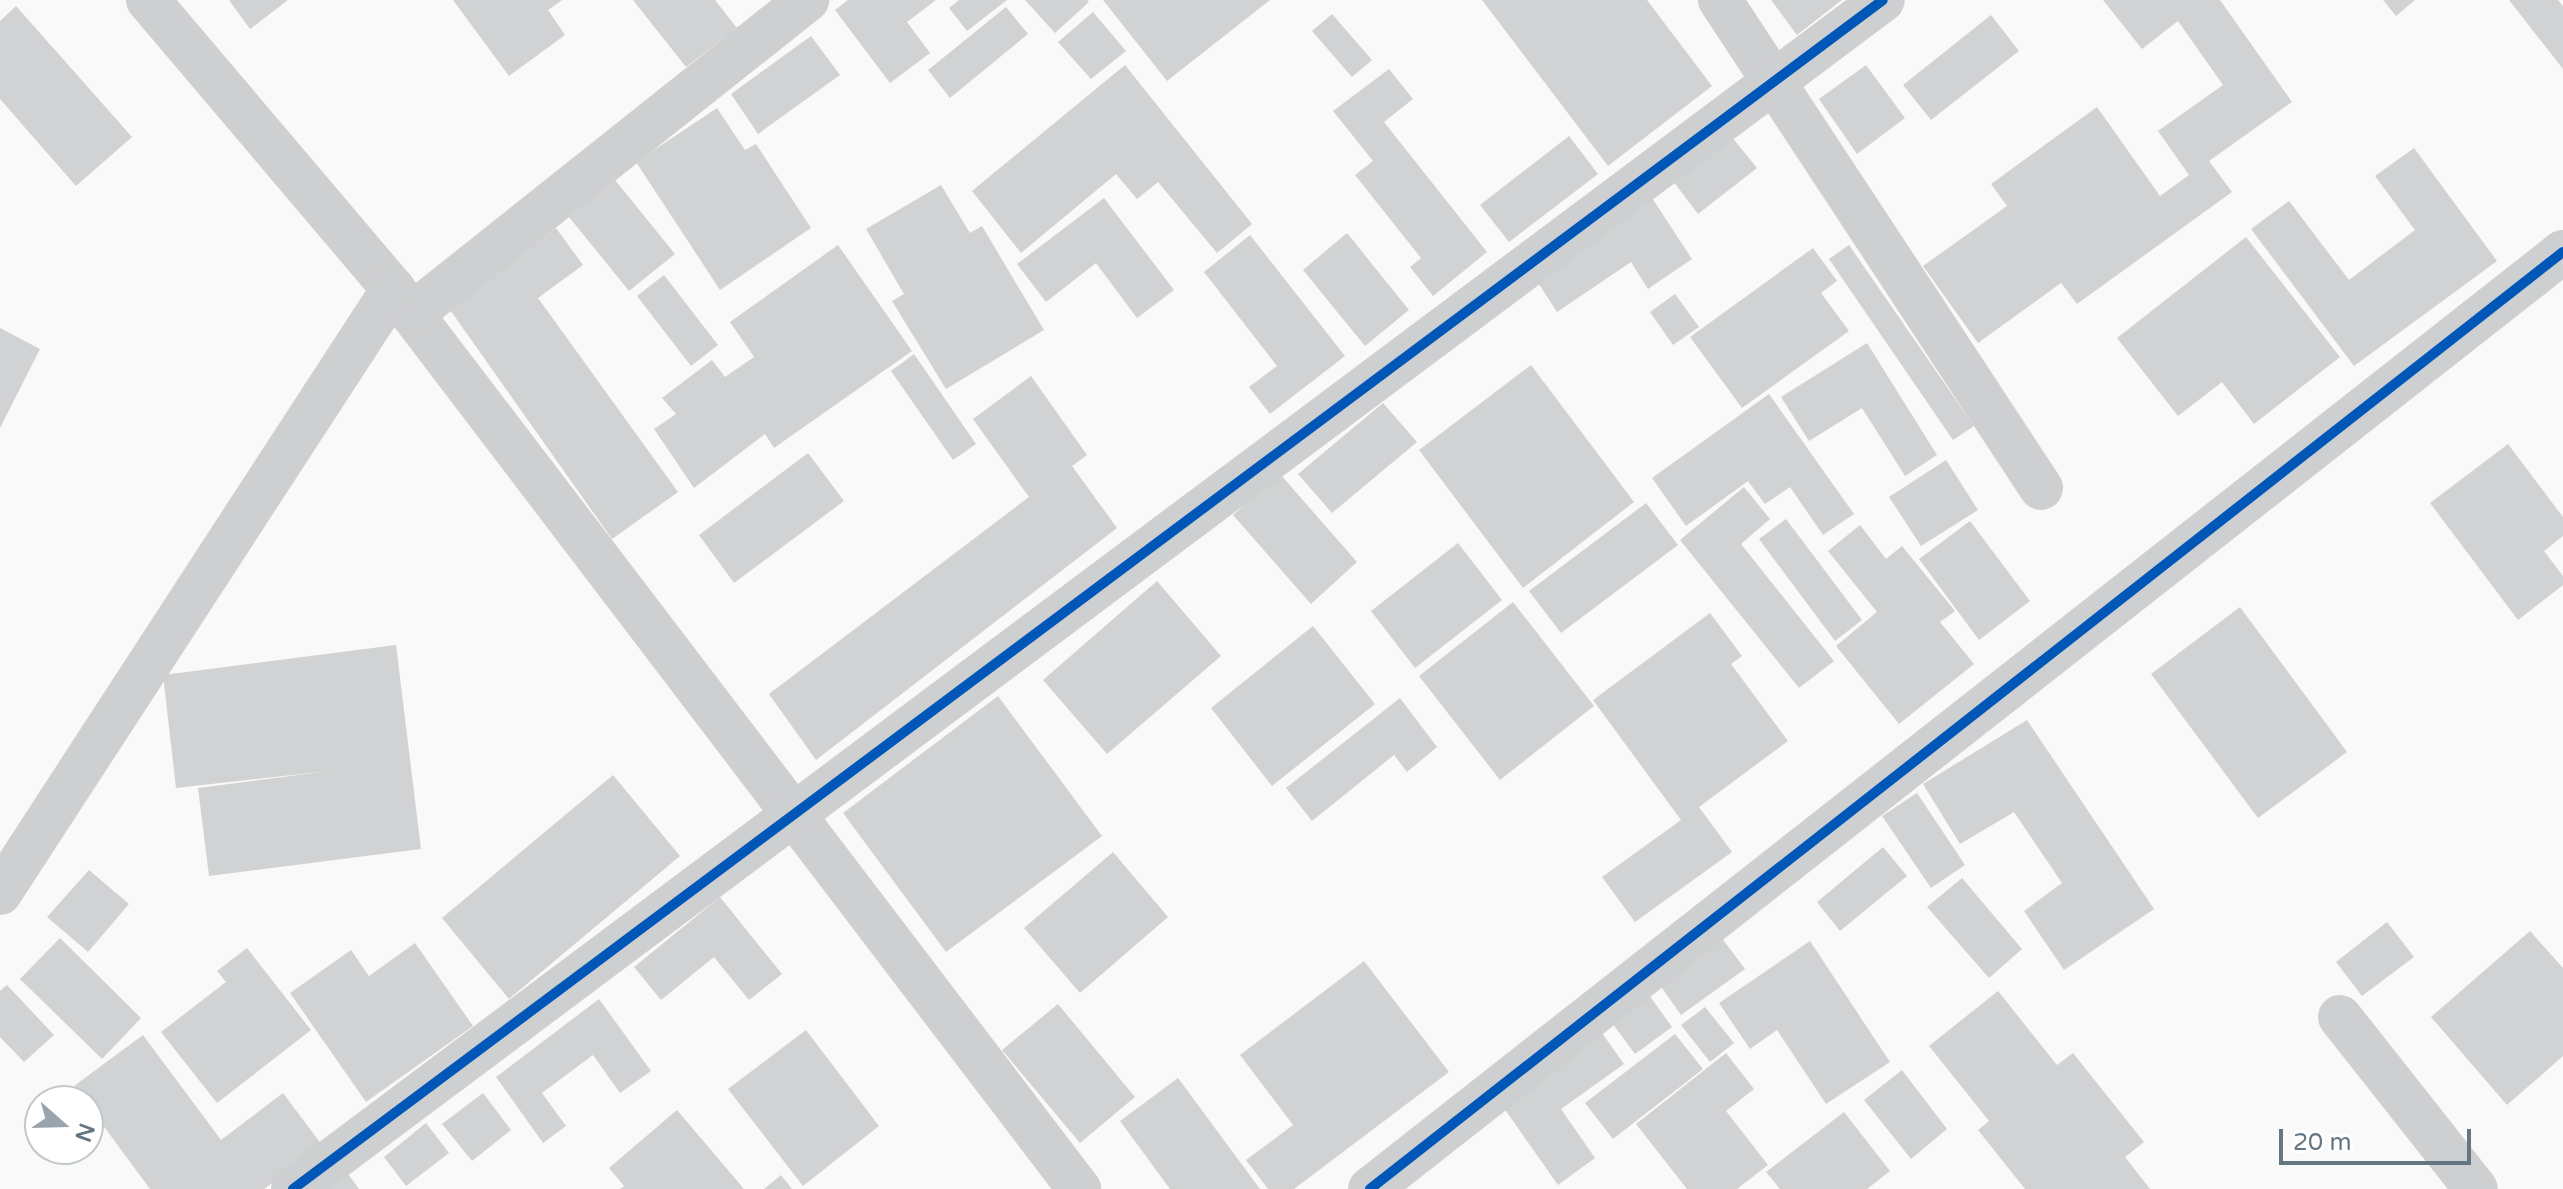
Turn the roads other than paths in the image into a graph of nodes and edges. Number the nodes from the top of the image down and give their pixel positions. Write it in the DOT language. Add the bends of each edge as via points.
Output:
graph roads {
  1 [pos="148,0"];
  2 [pos="807,0"];
  3 [pos="1720,0"];
  4 [pos="1883,0"];
  5 [pos="1777,81"];
  6 [pos="2563,252"];
  7 [pos="403,301"];
  8 [pos="2041,488"];
  9 [pos="793,813"];
  10 [pos="0,893"];
  11 [pos="2340,1017"];
  12 [pos="293,1189"];
  13 [pos="1079,1189"];
  14 [pos="1370,1189"];
  15 [pos="2476,1189"];
  1 -- 7 [label="street"];
  2 -- 7 [label="street"];
  3 -- 5 [label="street"];
  4 -- 5 [label="street"];
  5 -- 8 [label="street"];
  5 -- 9 [label="street"];
  6 -- 14 [label="street"];
  7 -- 9 [label="street"];
  7 -- 10 [label="street"];
  9 -- 12 [label="street"];
  9 -- 13 [label="street"];
  11 -- 15 [label="street"];
}
